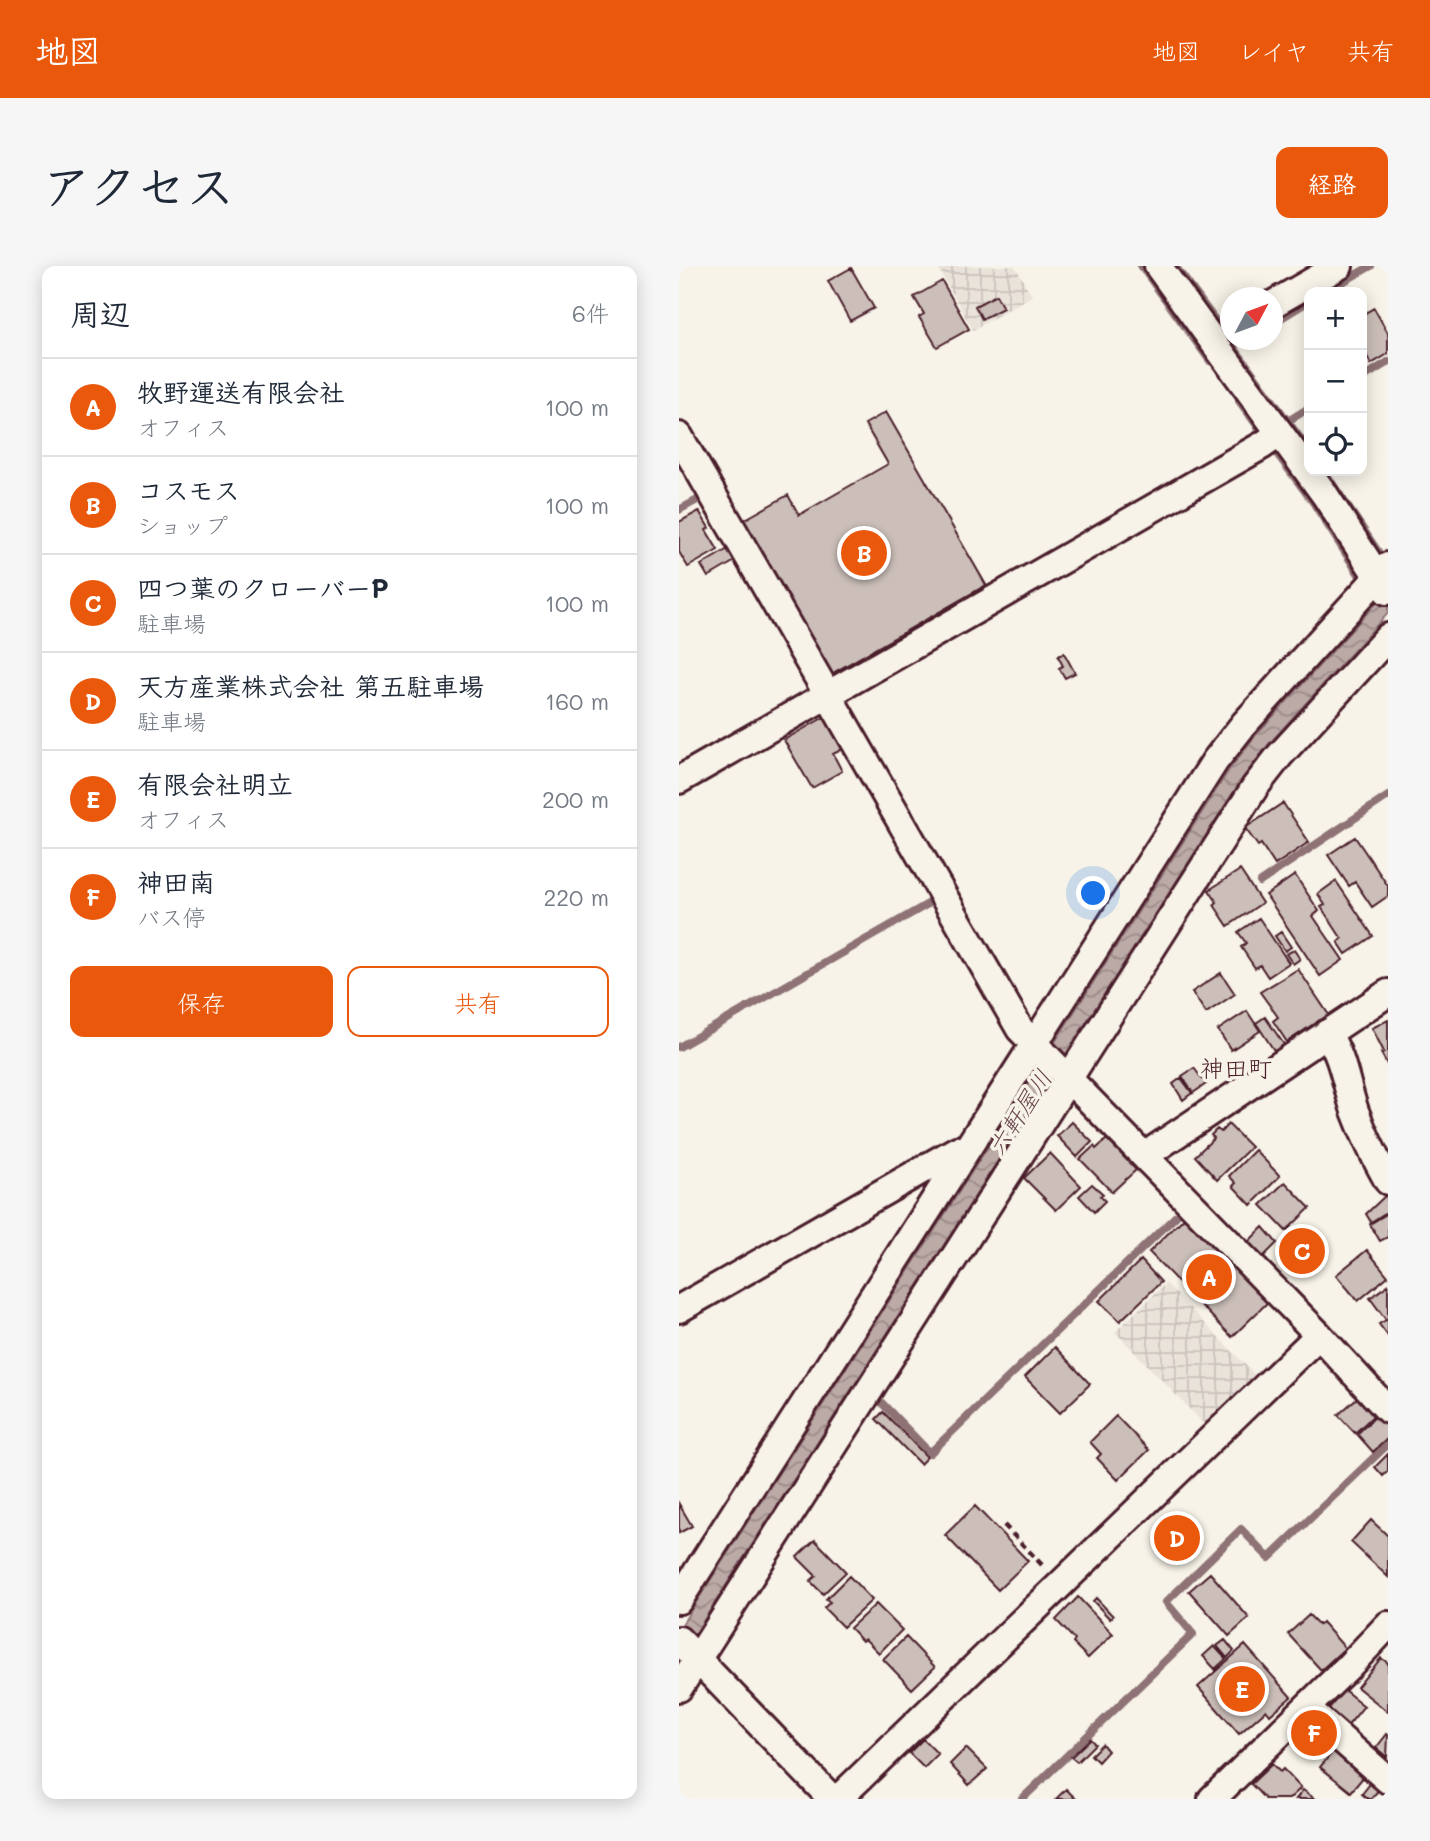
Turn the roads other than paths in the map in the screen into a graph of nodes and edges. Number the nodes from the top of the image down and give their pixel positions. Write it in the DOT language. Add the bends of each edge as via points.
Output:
graph roads {
  1 [pos="1158,266"];
  2 [pos="1339,266"];
  3 [pos="1283,298"];
  4 [pos="1220,333"];
  5 [pos="1231,350"];
  6 [pos="1280,433"];
  7 [pos="679,436"];
  8 [pos="1384,579"];
  9 [pos="1388,637"];
  10 [pos="828,695"];
  11 [pos="679,780"];
  12 [pos="1388,993"];
  13 [pos="1327,1034"];
  14 [pos="1037,1046"];
  15 [pos="1067,1077"];
  16 [pos="964,1154"];
  17 [pos="1146,1158"];
  18 [pos="1388,1181"];
  19 [pos="679,1309"];
  20 [pos="1319,1335"];
  21 [pos="1388,1410"];
  22 [pos="679,1600"];
  23 [pos="1384,1638"];
  24 [pos="690,1652"];
  25 [pos="679,1688"];
  26 [pos="1305,1709"];
  27 [pos="1388,1780"];
  28 [pos="832,1799"];
  29 [pos="838,1799"];
  30 [pos="1212,1799"];
  1 -- 4 [label="street"];
  2 -- 3 [label="street"];
  5 -- 6 [label="street"];
  6 -- 8 [label="street"];
  6 -- 10 [label="street"];
  7 -- 10 [label="street"];
  8 -- 14 [label="street" via="1224,748"];
  9 -- 15 [label="street" via="1263,777"];
  10 -- 11 [label="street"];
  10 -- 14 [label="street" via="1020,1028"];
  12 -- 13 [label="street"];
  13 -- 17 [label="street"];
  13 -- 18 [label="street" via="1338,1049 1366,1140"];
  14 -- 15 [label="street"];
  14 -- 16 [label="street"];
  15 -- 17 [label="street"];
  15 -- 24 [label="street"];
  16 -- 19 [label="street" via="957,1150"];
  16 -- 22 [label="street"];
  17 -- 20 [label="street"];
  20 -- 21 [label="street"];
  20 -- 29 [label="street"];
  23 -- 26 [label="street"];
  24 -- 25 [label="street"];
  24 -- 28 [label="street"];
  26 -- 27 [label="street"];
  26 -- 30 [label="street"];
}
